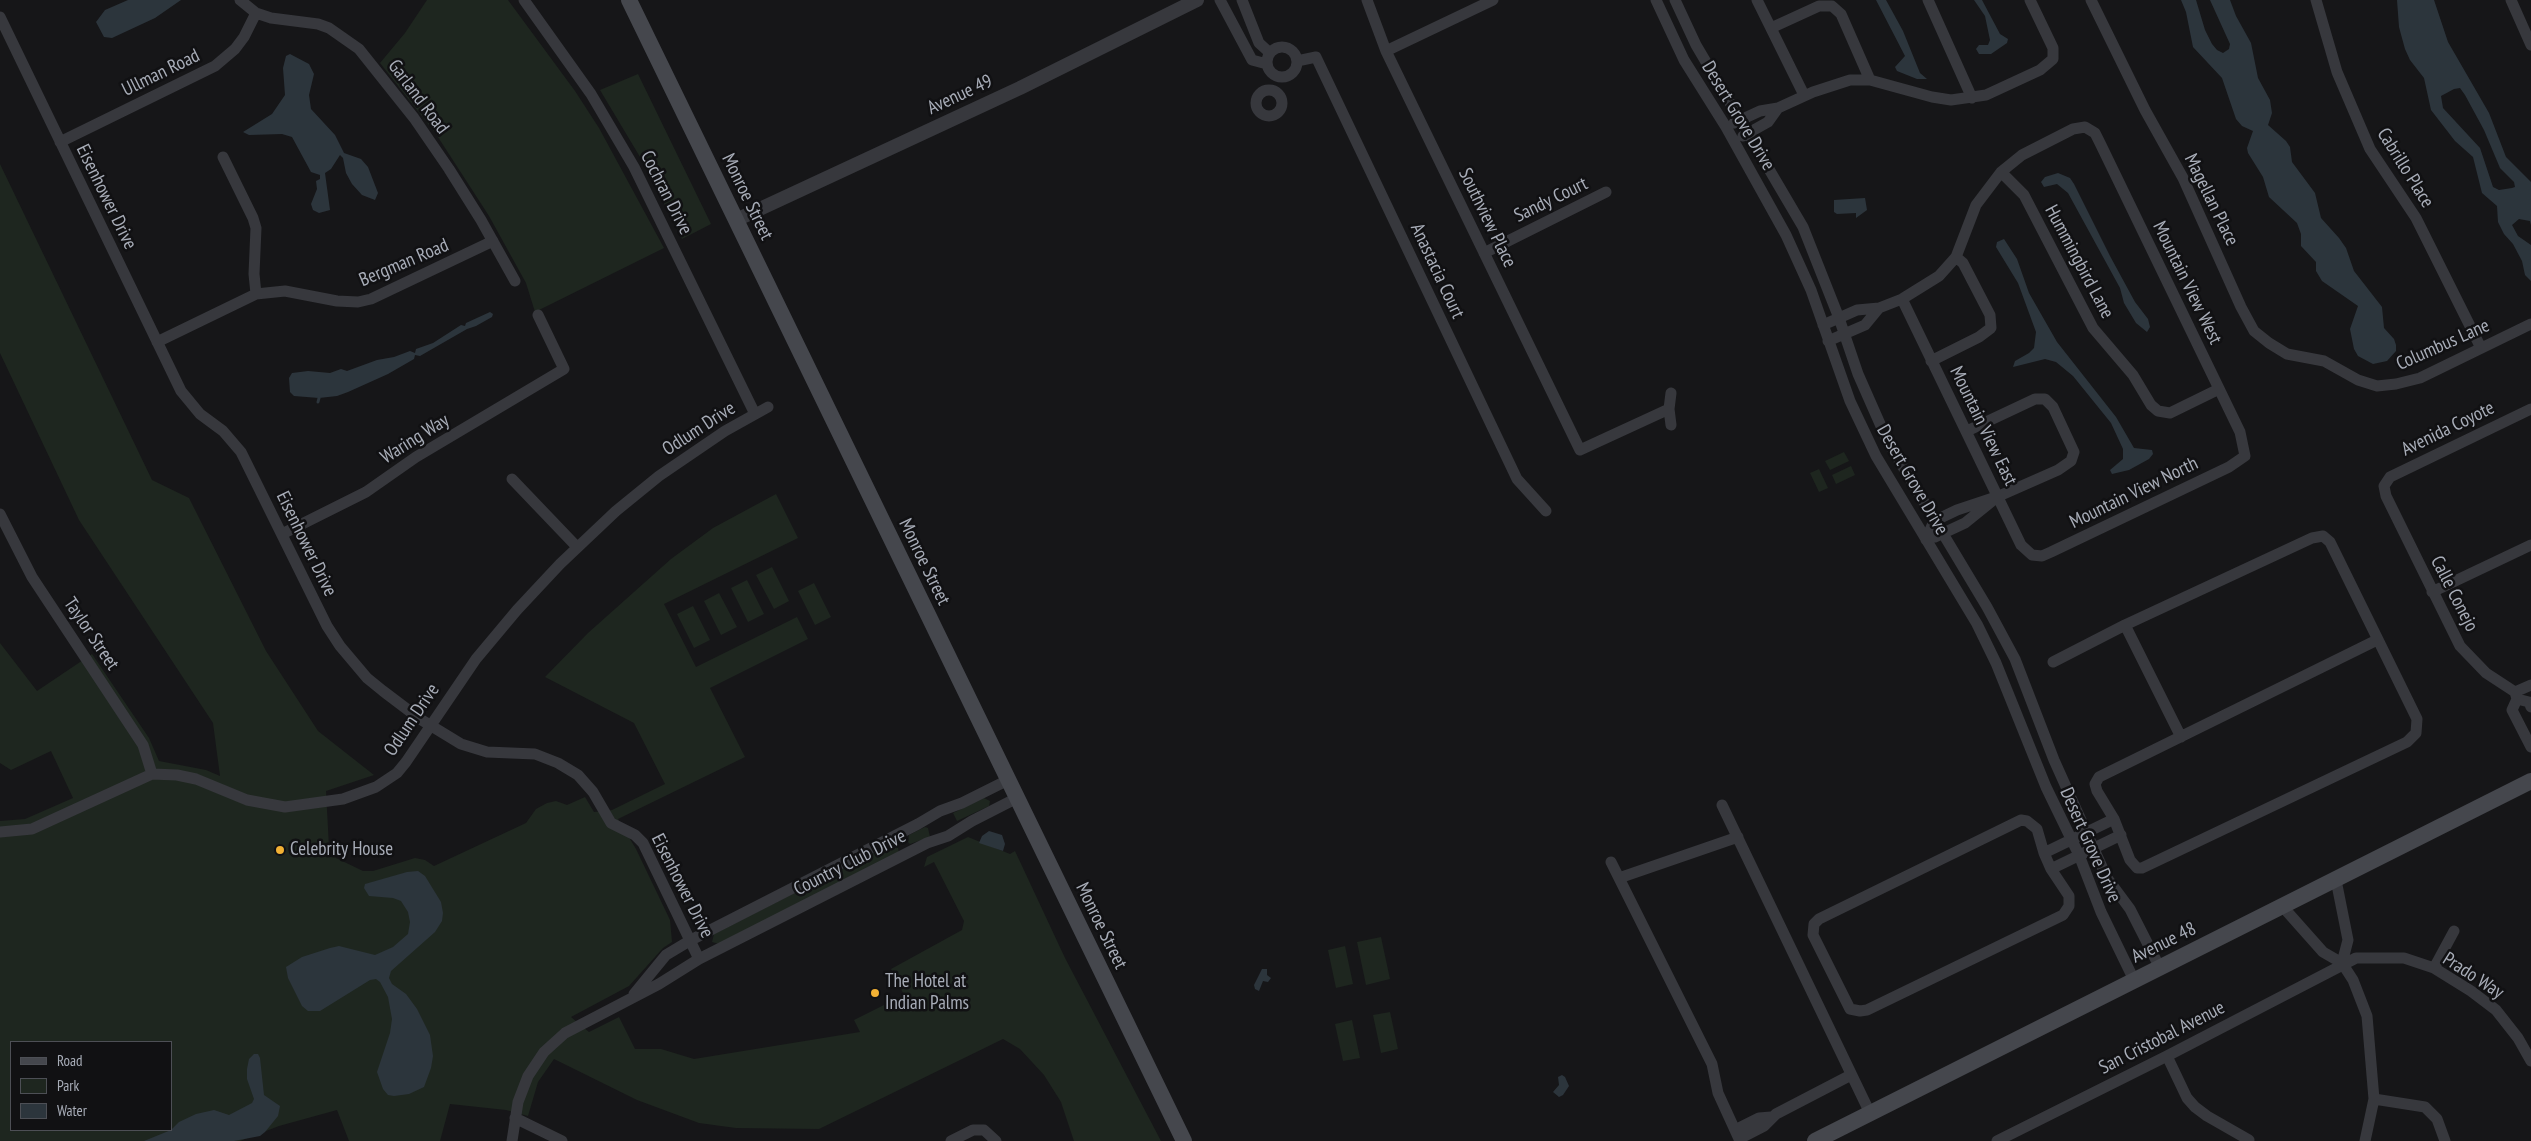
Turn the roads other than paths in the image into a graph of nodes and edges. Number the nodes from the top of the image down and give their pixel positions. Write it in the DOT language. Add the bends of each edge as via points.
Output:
graph roads {
  1 [pos="240,0"];
  2 [pos="524,0"];
  3 [pos="629,0"];
  4 [pos="1198,0"];
  5 [pos="1220,0"];
  6 [pos="1242,0"];
  7 [pos="1367,0"];
  8 [pos="1493,0"];
  9 [pos="1656,0"];
  10 [pos="1675,0"];
  11 [pos="1757,0"];
  12 [pos="1928,0"];
  13 [pos="2030,0"];
  14 [pos="2090,0"];
  15 [pos="2316,0"];
  16 [pos="2511,0"];
  17 [pos="256,13"];
  18 [pos="0,17"];
  19 [pos="1771,28"];
  20 [pos="2531,45"];
  21 [pos="1386,50"];
  22 [pos="1268,58"];
  23 [pos="1297,61"];
  24 [pos="1277,77"];
  25 [pos="1870,80"];
  26 [pos="1273,90"];
  27 [pos="1804,96"];
  28 [pos="1972,98"];
  29 [pos="1778,108"];
  30 [pos="1740,120"];
  31 [pos="1726,127"];
  32 [pos="1748,133"];
  33 [pos="1734,140"];
  34 [pos="60,142"];
  35 [pos="223,157"];
  36 [pos="2001,172"];
  37 [pos="1606,192"];
  38 [pos="736,220"];
  39 [pos="493,241"];
  40 [pos="1484,253"];
  41 [pos="1956,257"];
  42 [pos="515,281"];
  43 [pos="256,294"];
  44 [pos="1902,299"];
  45 [pos="1879,308"];
  46 [pos="538,315"];
  47 [pos="1839,318"];
  48 [pos="1823,324"];
  49 [pos="2531,324"];
  50 [pos="1845,334"];
  51 [pos="1828,341"];
  52 [pos="157,342"];
  53 [pos="2481,348"];
  54 [pos="1931,361"];
  55 [pos="2341,369"];
  56 [pos="2219,389"];
  57 [pos="1671,393"];
  58 [pos="768,407"];
  59 [pos="2531,408"];
  60 [pos="1669,409"];
  61 [pos="755,414"];
  62 [pos="1671,425"];
  63 [pos="1966,431"];
  64 [pos="2241,460"];
  65 [pos="512,479"];
  66 [pos="2384,486"];
  67 [pos="1999,496"];
  68 [pos="1546,511"];
  69 [pos="0,514"];
  70 [pos="1934,521"];
  71 [pos="282,534"];
  72 [pos="1943,534"];
  73 [pos="5,539"];
  74 [pos="1926,540"];
  75 [pos="2531,545"];
  76 [pos="577,548"];
  77 [pos="2042,556"];
  78 [pos="2432,592"];
  79 [pos="2125,625"];
  80 [pos="2378,640"];
  81 [pos="2053,662"];
  82 [pos="2531,685"];
  83 [pos="2516,696"];
  84 [pos="2531,707"];
  85 [pos="430,725"];
  86 [pos="2182,737"];
  87 [pos="2531,747"];
  88 [pos="152,774"];
  89 [pos="1008,780"];
  90 [pos="2531,781"];
  91 [pos="1017,798"];
  92 [pos="1722,805"];
  93 [pos="2114,819"];
  94 [pos="0,832"];
  95 [pos="2086,833"];
  96 [pos="2121,835"];
  97 [pos="1738,837"];
  98 [pos="2072,839"];
  99 [pos="2093,849"];
  100 [pos="2044,853"];
  101 [pos="2079,855"];
  102 [pos="1611,862"];
  103 [pos="2052,869"];
  104 [pos="1619,878"];
  105 [pos="2106,878"];
  106 [pos="2336,880"];
  107 [pos="2092,886"];
  108 [pos="2283,907"];
  109 [pos="2454,931"];
  110 [pos="690,940"];
  111 [pos="699,959"];
  112 [pos="2342,963"];
  113 [pos="2160,968"];
  114 [pos="2434,968"];
  115 [pos="2134,980"];
  116 [pos="629,1000"];
  117 [pos="2167,1056"];
  118 [pos="2531,1061"];
  119 [pos="1851,1075"];
  120 [pos="2374,1099"];
  121 [pos="1870,1113"];
  122 [pos="515,1118"];
  123 [pos="1738,1136"];
  124 [pos="2249,1140"];
  125 [pos="512,1141"];
  126 [pos="562,1141"];
  127 [pos="952,1141"];
  128 [pos="996,1141"];
  129 [pos="1184,1141"];
  130 [pos="1816,1141"];
  131 [pos="1997,1141"];
  132 [pos="2365,1141"];
  133 [pos="2445,1141"];
  1 -- 17 [label="street, Garland Road"];
  2 -- 61 [label="street, Cochran Drive" via="586,86 634,167"];
  3 -- 38 [label="main road, Monroe Street"];
  4 -- 38 [label="street, Avenue 49" via="1020,88"];
  5 -- 22 [label="street" via="1252,60"];
  6 -- 22 [label="street"];
  7 -- 21 [label="street, Southview Place"];
  8 -- 21 [label="street"];
  9 -- 31 [label="street, Desert Grove Drive" via="1684,60"];
  10 -- 30 [label="street, Desert Grove Drive" via="1696,45"];
  11 -- 19 [label="street"];
  12 -- 28 [label="street"];
  13 -- 28 [label="street" via="2053,48 2053,59 2040,70 1986,95"];
  14 -- 55 [label="street, Magellan Place" via="2144,110 2183,178 2254,331 2287,354 2324,361"];
  15 -- 53 [label="street, Cabrillo Place" via="2337,72 2370,149 2416,218"];
  16 -- 20 [label="street"];
  17 -- 34 [label="street, Ullman Road" via="235,49 215,66"];
  17 -- 39 [label="street, Garland Road" via="285,21 318,24 340,33 359,49 419,125"];
  18 -- 34 [label="street, Eisenhower Drive"];
  19 -- 25 [label="street" via="1819,6 1832,6 1840,14"];
  19 -- 27 [label="street"];
  21 -- 40 [label="street, Southview Place"];
  22 -- 23 [label="street" via="1280,47 1295,55"];
  22 -- 24 [label="street" via="1272,74"];
  23 -- 24 [label="street" via="1289,76"];
  23 -- 68 [label="street, Anastacia Court" via="1316,57 1517,479"];
  24 -- 26 [label="street"];
  25 -- 27 [label="street" via="1835,84"];
  25 -- 28 [label="street" via="1932,97 1951,100"];
  27 -- 29 [label="street"];
  29 -- 30 [label="street" via="1760,111"];
  29 -- 32 [label="street" via="1768,122"];
  30 -- 31 [label="street"];
  30 -- 32 [label="street, Desert Grove Drive"];
  31 -- 33 [label="street, Desert Grove Drive"];
  32 -- 33 [label="street"];
  32 -- 47 [label="street, Desert Grove Drive" via="1803,227"];
  33 -- 48 [label="street, Desert Grove Drive" via="1786,235"];
  34 -- 52 [label="street, Eisenhower Drive"];
  35 -- 43 [label="street" via="255,223"];
  36 -- 41 [label="street" via="1976,205"];
  36 -- 56 [label="street, Hummingbird Lane" via="2024,195 2093,328 2132,375 2151,405 2158,411 2170,413"];
  36 -- 56 [label="street, Mountain View West" via="2022,155 2073,129 2085,127 2095,134"];
  37 -- 40 [label="street, Sandy Court"];
  38 -- 89 [label="main road, Monroe Street"];
  39 -- 42 [label="street, Garland Road"];
  39 -- 43 [label="street, Bergman Road" via="371,299 358,302 285,291"];
  40 -- 60 [label="street, Southview Place" via="1580,450"];
  41 -- 44 [label="street" via="1939,276"];
  41 -- 54 [label="street" via="1963,263 1990,314 1991,328"];
  43 -- 52 [label="street, Bergman Road"];
  44 -- 45 [label="street"];
  44 -- 54 [label="street, Mountain View East"];
  45 -- 47 [label="street" via="1857,310"];
  45 -- 50 [label="street" via="1865,325"];
  46 -- 71 [label="street, Waring Way" via="564,369 416,457 366,492"];
  47 -- 48 [label="street"];
  47 -- 50 [label="street, Desert Grove Drive"];
  48 -- 51 [label="street, Desert Grove Drive"];
  49 -- 53 [label="street, Columbus Lane"];
  50 -- 51 [label="street"];
  50 -- 70 [label="street, Desert Grove Drive" via="1858,374 1888,442"];
  51 -- 74 [label="street, Desert Grove Drive" via="1872,449"];
  52 -- 71 [label="street, Eisenhower Drive" via="189,403 224,431 241,452"];
  53 -- 55 [label="street, Columbus Lane" via="2420,378 2396,384 2371,384"];
  54 -- 63 [label="street, Mountain View East"];
  56 -- 64 [label="street, Mountain View West" via="2244,441 2245,456"];
  57 -- 60 [label="street"];
  58 -- 61 [label="street, Odlum Drive"];
  59 -- 66 [label="street, Avenida Coyote" via="2390,477"];
  60 -- 62 [label="street"];
  61 -- 76 [label="street, Odlum Drive" via="659,476"];
  63 -- 67 [label="street, Mountain View East"];
  63 -- 67 [label="street" via="2035,399 2045,399 2053,407 2074,452 2071,461"];
  64 -- 77 [label="street, Mountain View North"];
  65 -- 76 [label="street"];
  66 -- 78 [label="street, Calle Conejo"];
  67 -- 70 [label="street"];
  67 -- 72 [label="street" via="1965,523"];
  67 -- 77 [label="street, Mountain View East" via="2026,552"];
  69 -- 73 [label="street, Taylor Street"];
  70 -- 72 [label="street, Desert Grove Drive"];
  70 -- 74 [label="street"];
  71 -- 85 [label="street, Eisenhower Drive" via="327,626 349,657 382,692"];
  72 -- 74 [label="street"];
  72 -- 95 [label="street, Desert Grove Drive" via="2016,659"];
  73 -- 88 [label="street, Taylor Street" via="143,745"];
  74 -- 98 [label="street, Desert Grove Drive" via="1977,624 2046,787"];
  75 -- 78 [label="street"];
  76 -- 85 [label="street, Odlum Drive" via="498,632"];
  78 -- 83 [label="street, Calle Conejo" via="2460,646 2486,673"];
  79 -- 80 [label="street" via="2322,536 2330,542"];
  79 -- 81 [label="street"];
  79 -- 86 [label="street"];
  80 -- 86 [label="street"];
  80 -- 96 [label="street" via="2417,719 2416,733 2408,742 2149,866 2137,868 2134,865"];
  82 -- 83 [label="street"];
  83 -- 84 [label="street, Calle Conejo" via="2529,702"];
  83 -- 87 [label="street" via="2512,710"];
  85 -- 88 [label="street, Odlum Drive" via="406,762 388,780 363,792 323,804 285,807 260,804 201,780"];
  85 -- 110 [label="street, Eisenhower Drive" via="474,750 535,754 578,775 611,823 635,835 643,844"];
  86 -- 93 [label="street" via="2098,777 2095,788"];
  88 -- 94 [label="street, Odlum Drive" via="32,829"];
  89 -- 91 [label="main road, Monroe Street"];
  89 -- 110 [label="street, Country Club Drive" via="940,811"];
  90 -- 106 [label="main road, Avenue 48"];
  91 -- 111 [label="street, Country Club Drive" via="948,836 927,843"];
  91 -- 129 [label="main road, Monroe Street"];
  92 -- 97 [label="street"];
  93 -- 95 [label="street"];
  93 -- 96 [label="street"];
  95 -- 98 [label="street"];
  95 -- 99 [label="street, Desert Grove Drive"];
  96 -- 99 [label="street"];
  97 -- 104 [label="street"];
  97 -- 119 [label="street"];
  98 -- 100 [label="street"];
  98 -- 101 [label="street, Desert Grove Drive"];
  99 -- 101 [label="street"];
  99 -- 105 [label="street, Desert Grove Drive"];
  100 -- 103 [label="street"];
  100 -- 103 [label="street" via="2037,829 2027,820 2021,820 1819,919 1814,924 1813,935 1850,1009 1867,1010 2063,915 2069,906 2070,896"];
  101 -- 103 [label="street"];
  101 -- 107 [label="street, Desert Grove Drive"];
  102 -- 104 [label="street"];
  104 -- 123 [label="street" via="1712,1064 1718,1093"];
  105 -- 107 [label="street"];
  105 -- 113 [label="street, Desert Grove Drive" via="2130,909"];
  106 -- 108 [label="main road, Avenue 48"];
  106 -- 112 [label="street" via="2348,940"];
  107 -- 115 [label="street, Desert Grove Drive"];
  108 -- 112 [label="street" via="2323,952"];
  108 -- 113 [label="main road, Avenue 48"];
  109 -- 114 [label="street"];
  110 -- 111 [label="street, Eisenhower Drive"];
  110 -- 116 [label="street, Country Club Drive" via="666,955"];
  111 -- 116 [label="street, Country Club Drive"];
  112 -- 114 [label="street, Prado Way" via="2356,958 2404,958"];
  112 -- 117 [label="street, San Cristobal Avenue"];
  112 -- 120 [label="street" via="2353,980 2367,1016"];
  113 -- 115 [label="main road, Avenue 48"];
  114 -- 118 [label="street, Prado Way" via="2496,1010"];
  115 -- 121 [label="main road, Avenue 48"];
  116 -- 122 [label="street, Country Club Drive" via="575,1027 544,1052 522,1089"];
  117 -- 124 [label="street" via="2187,1098 2195,1107"];
  117 -- 131 [label="street, San Cristobal Avenue"];
  119 -- 121 [label="street"];
  119 -- 123 [label="street" via="1771,1117 1759,1118"];
  120 -- 132 [label="street"];
  120 -- 133 [label="street" via="2425,1107 2437,1119"];
  121 -- 130 [label="main road, Avenue 48"];
  122 -- 125 [label="street, Country Club Drive"];
  122 -- 126 [label="street"];
  127 -- 128 [label="street" via="973,1130 984,1130"];
}
